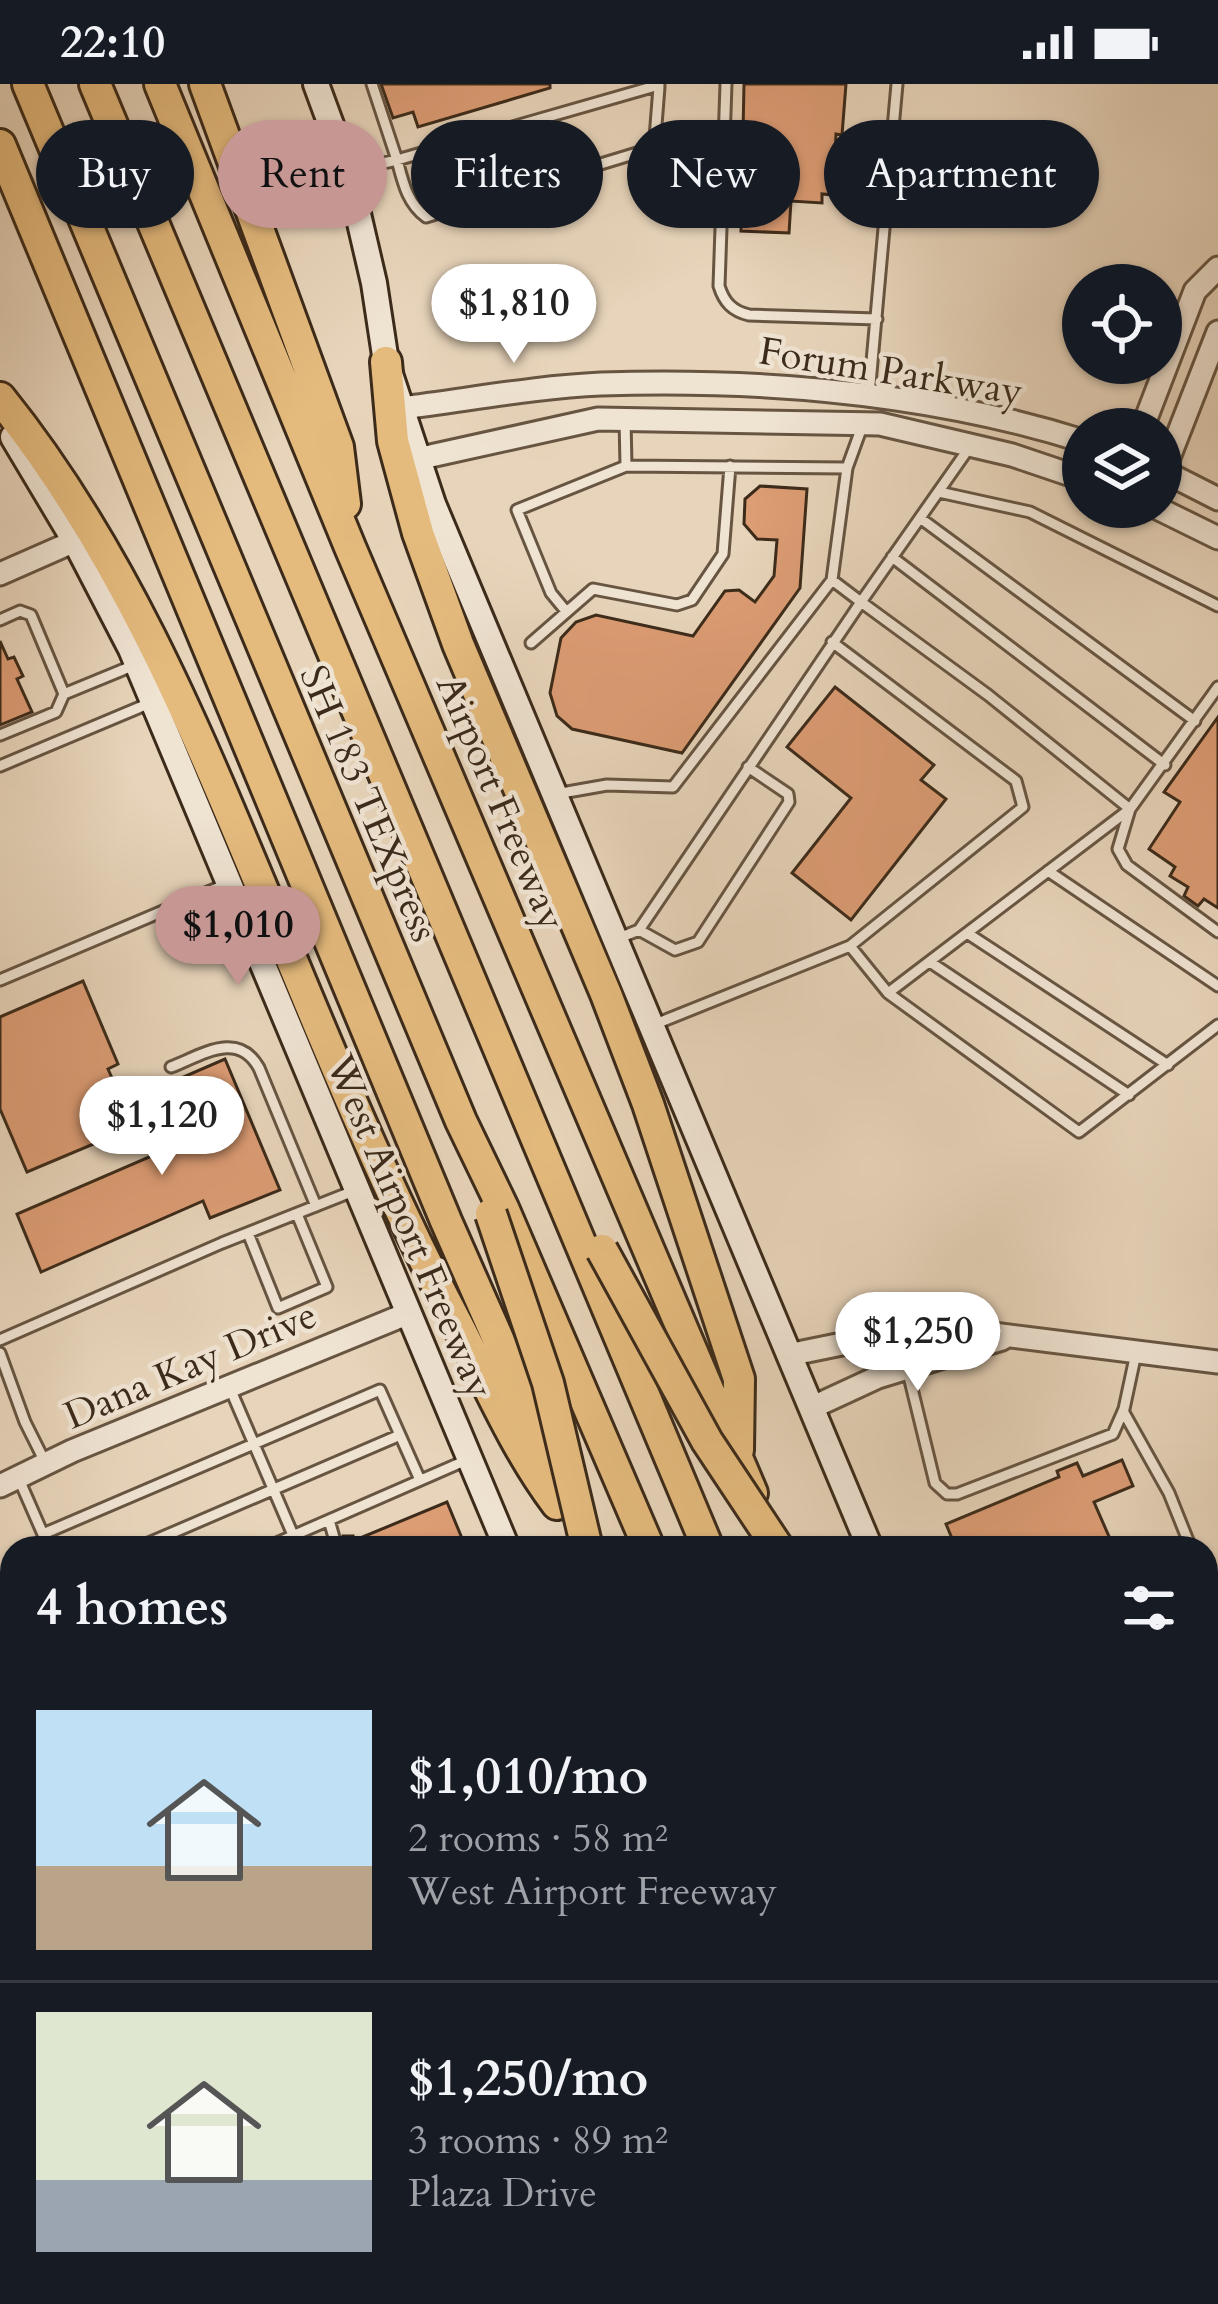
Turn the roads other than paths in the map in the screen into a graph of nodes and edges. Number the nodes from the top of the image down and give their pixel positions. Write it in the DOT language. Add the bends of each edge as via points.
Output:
graph roads {
  1 [pos="28,84"];
  2 [pos="95,84"];
  3 [pos="160,84"];
  4 [pos="205,84"];
  5 [pos="316,84"];
  6 [pos="372,84"];
  7 [pos="726,84"];
  8 [pos="897,84"];
  9 [pos="659,86"];
  10 [pos="329,120"];
  11 [pos="0,146"];
  12 [pos="397,160"];
  13 [pos="387,162"];
  14 [pos="361,228"];
  15 [pos="1218,268"];
  16 [pos="877,319"];
  17 [pos="1218,332"];
  18 [pos="386,362"];
  19 [pos="625,385"];
  20 [pos="868,395"];
  21 [pos="0,398"];
  22 [pos="400,408"];
  23 [pos="1150,408"];
  24 [pos="0,414"];
  25 [pos="981,416"];
  26 [pos="625,419"];
  27 [pos="1182,423"];
  28 [pos="863,424"];
  29 [pos="1062,436"];
  30 [pos="8,443"];
  31 [pos="971,446"];
  32 [pos="417,459"];
  33 [pos="626,466"];
  34 [pos="730,466"];
  35 [pos="847,467"];
  36 [pos="1062,473"];
  37 [pos="1182,482"];
  38 [pos="938,492"];
  39 [pos="1218,499"];
  40 [pos="920,518"];
  41 [pos="1182,520"];
  42 [pos="1218,538"];
  43 [pos="75,541"];
  44 [pos="350,547"];
  45 [pos="892,557"];
  46 [pos="0,574"];
  47 [pos="832,580"];
  48 [pos="861,602"];
  49 [pos="1218,606"];
  50 [pos="565,610"];
  51 [pos="0,620"];
  52 [pos="832,642"];
  53 [pos="531,643"];
  54 [pos="137,664"];
  55 [pos="1218,687"];
  56 [pos="64,694"];
  57 [pos="152,702"];
  58 [pos="1195,721"];
  59 [pos="0,735"];
  60 [pos="1165,765"];
  61 [pos="0,766"];
  62 [pos="748,767"];
  63 [pos="552,795"];
  64 [pos="1130,808"];
  65 [pos="1048,871"];
  66 [pos="227,884"];
  67 [pos="639,929"];
  68 [pos="1218,932"];
  69 [pos="967,933"];
  70 [pos="614,940"];
  71 [pos="850,946"];
  72 [pos="930,962"];
  73 [pos="0,980"];
  74 [pos="1218,986"];
  75 [pos="888,993"];
  76 [pos="1218,1025"];
  77 [pos="650,1026"];
  78 [pos="1168,1065"];
  79 [pos="171,1067"];
  80 [pos="1130,1095"];
  81 [pos="356,1190"];
  82 [pos="316,1206"];
  83 [pos="497,1211"];
  84 [pos="297,1214"];
  85 [pos="248,1233"];
  86 [pos="592,1254"];
  87 [pos="409,1312"];
  88 [pos="1009,1337"];
  89 [pos="0,1340"];
  90 [pos="0,1353"];
  91 [pos="1136,1353"];
  92 [pos="788,1355"];
  93 [pos="1218,1362"];
  94 [pos="907,1368"];
  95 [pos="229,1386"];
  96 [pos="811,1408"];
  97 [pos="1123,1411"];
  98 [pos="400,1435"];
  99 [pos="254,1443"];
  100 [pos="470,1459"];
  101 [pos="738,1462"];
  102 [pos="46,1464"];
  103 [pos="420,1480"];
  104 [pos="9,1482"];
  105 [pos="273,1489"];
  106 [pos="329,1520"];
  107 [pos="43,1534"];
  108 [pos="293,1535"];
  109 [pos="164,1536"];
  110 [pos="334,1536"];
  111 [pos="502,1536"];
  112 [pos="580,1536"];
  113 [pos="584,1536"];
  114 [pos="586,1536"];
  115 [pos="644,1536"];
  116 [pos="703,1536"];
  117 [pos="769,1536"];
  118 [pos="772,1536"];
  119 [pos="865,1536"];
  120 [pos="1186,1536"];
  1 -- 83 [label="highway, SH 183 TEXpress"];
  2 -- 86 [label="highway, SH 183 TEXpress" via="556,1187"];
  3 -- 44 [label="highway, Airport Freeway"];
  4 -- 44 [label="highway" via="338,447"];
  5 -- 10 [label="main road, Airport Freeway"];
  6 -- 12 [label="lane"];
  7 -- 16 [label="lane" via="719,286 727,303 749,315"];
  8 -- 16 [label="lane"];
  9 -- 12 [label="lane"];
  9 -- 12 [label="lane" via="650,149 426,217 404,188"];
  11 -- 113 [label="highway"];
  12 -- 13 [label="lane"];
  14 -- 18 [label="main road, Airport Freeway"];
  15 -- 23 [label="street" via="1195,291"];
  16 -- 20 [label="lane"];
  17 -- 27 [label="street"];
  18 -- 22 [label="main road, Airport Freeway"];
  18 -- 101 [label="highway" via="394,441 418,532 632,1060 739,1379"];
  19 -- 20 [label="street, Forum Parkway" via="736,383"];
  19 -- 22 [label="street, Forum Parkway"];
  19 -- 26 [label="street"];
  20 -- 25 [label="street, Forum Parkway"];
  21 -- 112 [label="highway" via="86,518 153,640 406,1226 525,1461"];
  22 -- 32 [label="main road, Airport Freeway"];
  24 -- 30 [label="main road, West Airport Freeway"];
  25 -- 29 [label="street, Forum Parkway"];
  25 -- 31 [label="street"];
  26 -- 28 [label="street, Forum Parkway"];
  26 -- 32 [label="street, Forum Parkway"];
  26 -- 33 [label="lane"];
  28 -- 31 [label="street, Forum Parkway"];
  28 -- 35 [label="lane"];
  30 -- 43 [label="main road, West Airport Freeway"];
  31 -- 36 [label="street, Forum Parkway"];
  31 -- 38 [label="lane"];
  32 -- 63 [label="main road, Airport Freeway"];
  33 -- 34 [label="lane"];
  33 -- 50 [label="lane" via="518,510"];
  34 -- 35 [label="lane"];
  34 -- 50 [label="lane" via="723,554 692,600 677,605 599,588"];
  35 -- 47 [label="lane"];
  37 -- 39 [label="street"];
  38 -- 40 [label="lane"];
  38 -- 49 [label="lane" via="1030,512"];
  40 -- 45 [label="lane"];
  40 -- 58 [label="lane"];
  41 -- 42 [label="street"];
  43 -- 46 [label="street"];
  43 -- 54 [label="main road, West Airport Freeway"];
  44 -- 101 [label="highway, Airport Freeway"];
  45 -- 48 [label="lane"];
  45 -- 60 [label="lane"];
  47 -- 48 [label="lane"];
  47 -- 63 [label="lane" via="673,787 607,785"];
  48 -- 52 [label="lane"];
  48 -- 64 [label="lane"];
  50 -- 53 [label="lane"];
  51 -- 56 [label="lane" via="31,615"];
  52 -- 62 [label="lane"];
  52 -- 71 [label="lane" via="1016,782 1023,807"];
  54 -- 56 [label="lane"];
  54 -- 57 [label="main road, West Airport Freeway"];
  55 -- 58 [label="lane"];
  56 -- 59 [label="lane" via="56,712"];
  57 -- 61 [label="lane"];
  57 -- 66 [label="main road, West Airport Freeway"];
  58 -- 60 [label="lane"];
  60 -- 64 [label="lane"];
  62 -- 67 [label="lane"];
  62 -- 67 [label="lane" via="789,802 698,942 675,950"];
  63 -- 70 [label="main road, Airport Freeway"];
  64 -- 65 [label="lane"];
  64 -- 68 [label="lane" via="1118,848 1127,866"];
  65 -- 69 [label="lane"];
  65 -- 74 [label="lane"];
  66 -- 73 [label="lane"];
  66 -- 81 [label="main road, West Airport Freeway"];
  67 -- 70 [label="lane"];
  69 -- 72 [label="lane"];
  69 -- 78 [label="lane"];
  70 -- 77 [label="main road, Airport Freeway"];
  71 -- 75 [label="lane"];
  71 -- 77 [label="lane"];
  72 -- 75 [label="lane"];
  72 -- 80 [label="lane"];
  75 -- 80 [label="lane" via="1079,1132"];
  76 -- 78 [label="lane"];
  77 -- 92 [label="main road, Airport Freeway"];
  78 -- 80 [label="lane"];
  79 -- 82 [label="lane" via="221,1047 246,1050"];
  81 -- 82 [label="lane"];
  81 -- 87 [label="main road, West Airport Freeway"];
  82 -- 84 [label="lane"];
  83 -- 114 [label="highway, bridge"];
  83 -- 115 [label="highway"];
  84 -- 85 [label="lane"];
  84 -- 85 [label="lane" via="327,1287 278,1308"];
  85 -- 89 [label="lane"];
  86 -- 116 [label="highway"];
  86 -- 117 [label="highway, bridge"];
  87 -- 95 [label="street, Dana Kay Drive"];
  87 -- 100 [label="main road, West Airport Freeway"];
  88 -- 91 [label="street"];
  88 -- 92 [label="street" via="930,1326"];
  88 -- 94 [label="street"];
  90 -- 102 [label="lane"];
  91 -- 93 [label="street"];
  91 -- 97 [label="lane"];
  92 -- 96 [label="main road, Airport Freeway"];
  94 -- 96 [label="street"];
  94 -- 97 [label="lane" via="935,1483 947,1494 1098,1442 1113,1433"];
  95 -- 99 [label="lane"];
  95 -- 102 [label="street, Dana Kay Drive"];
  96 -- 119 [label="main road, Airport Freeway"];
  97 -- 120 [label="lane"];
  98 -- 99 [label="lane" via="380,1390"];
  98 -- 103 [label="lane"];
  98 -- 105 [label="lane"];
  99 -- 105 [label="lane"];
  99 -- 107 [label="lane"];
  100 -- 103 [label="lane"];
  100 -- 111 [label="main road, West Airport Freeway"];
  101 -- 118 [label="highway, Airport Freeway"];
  102 -- 104 [label="street, Dana Kay Drive"];
  103 -- 106 [label="lane"];
  104 -- 107 [label="lane"];
  105 -- 108 [label="lane"];
  105 -- 109 [label="lane"];
  106 -- 108 [label="lane"];
  106 -- 110 [label="lane"];
}
